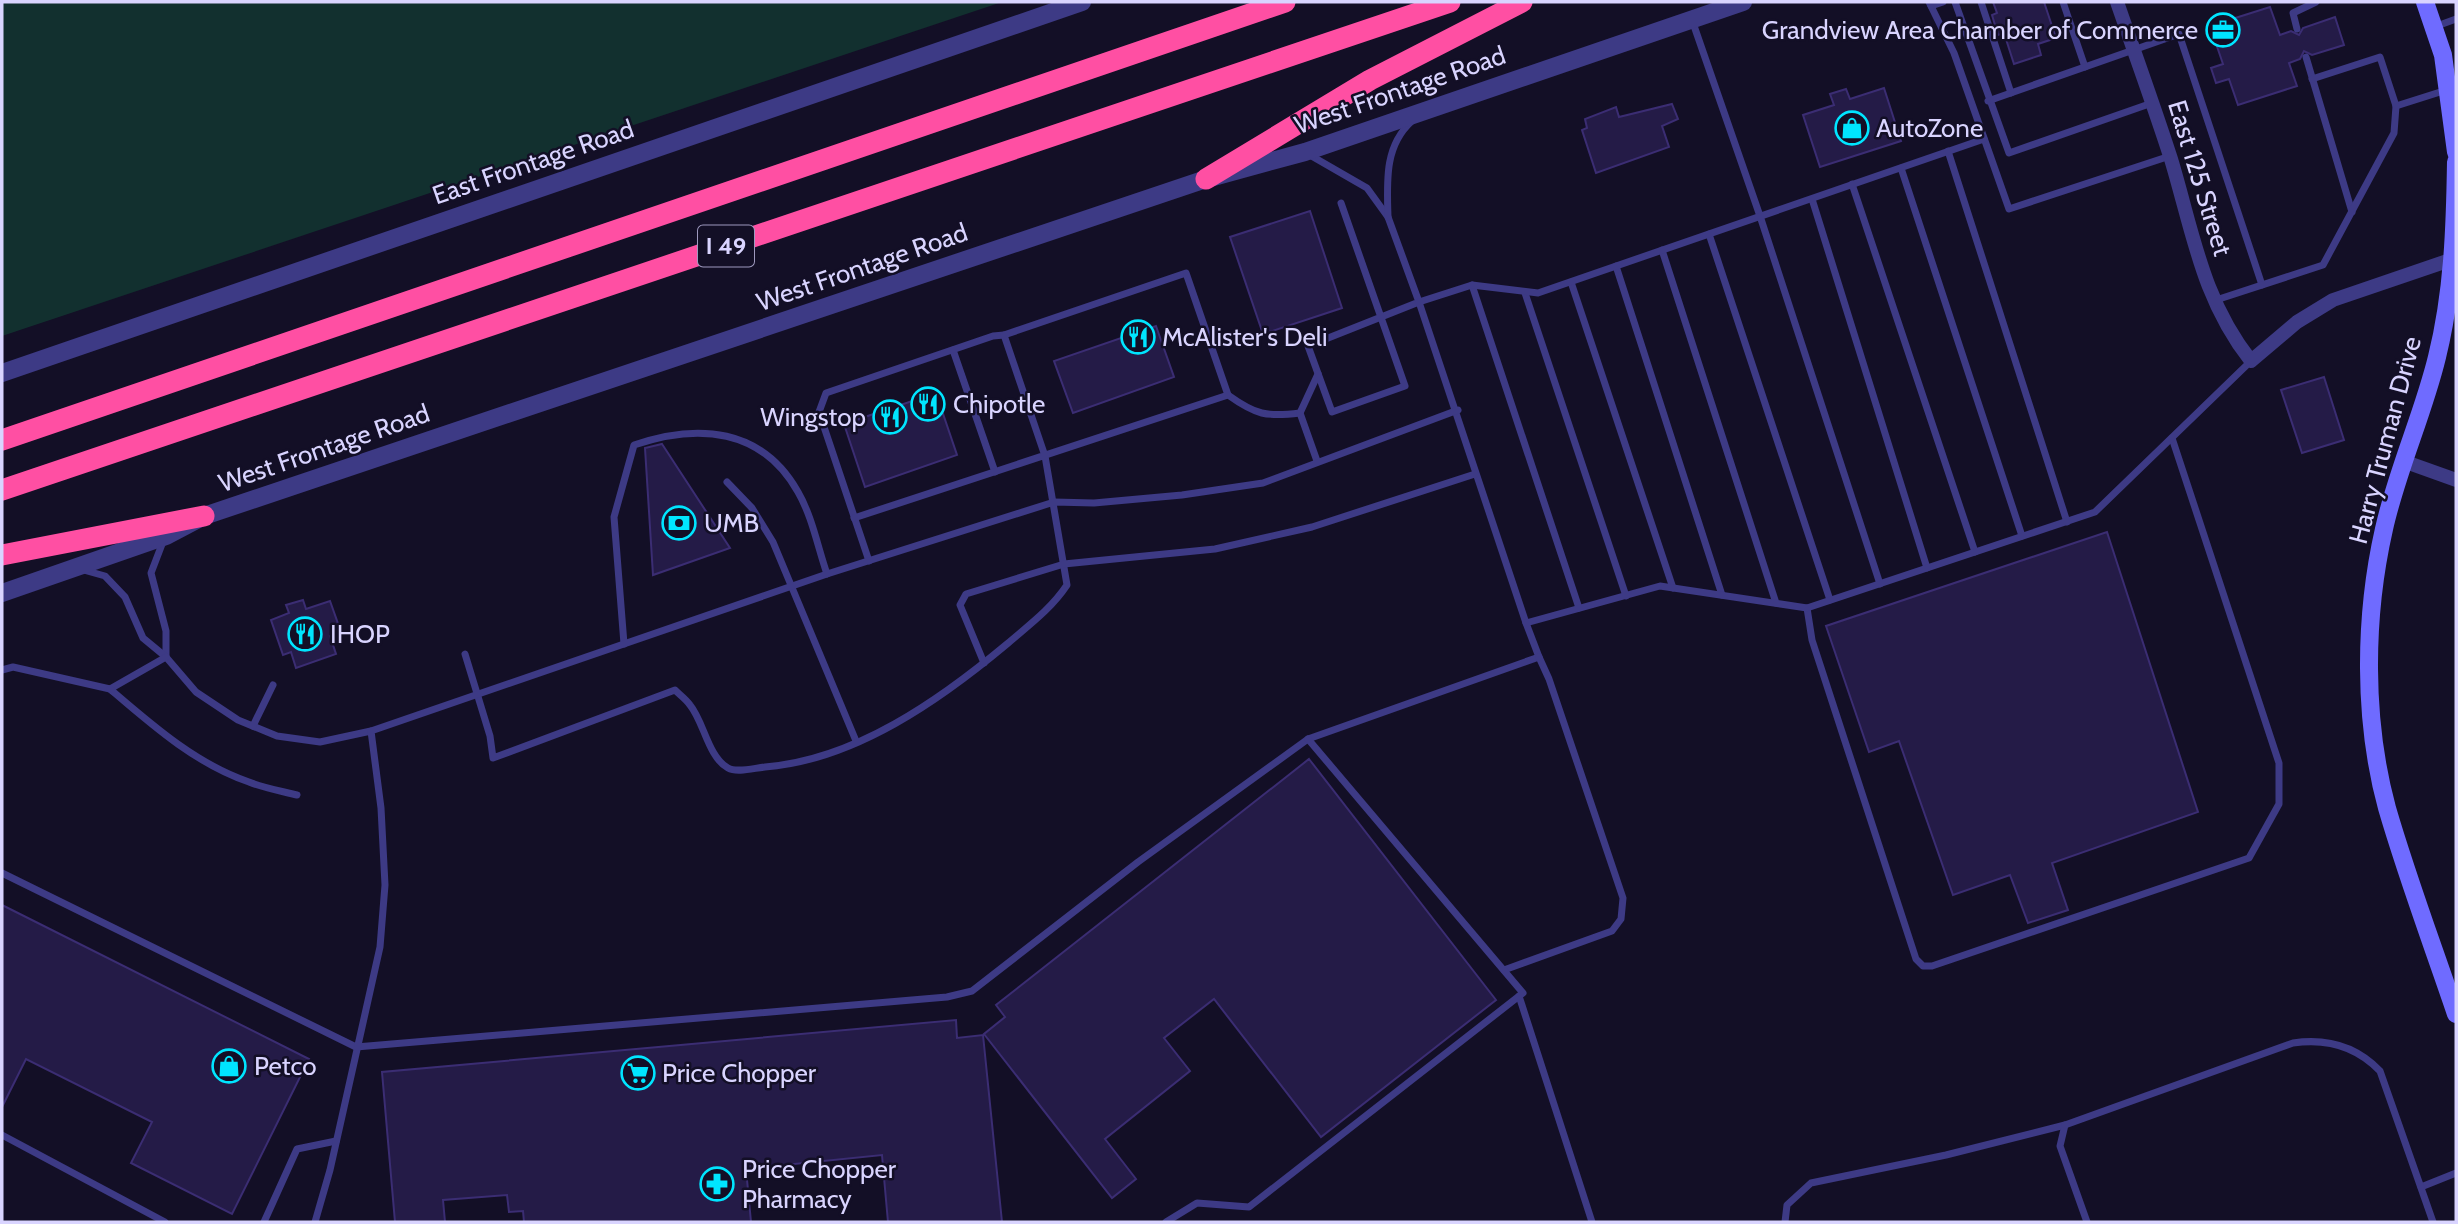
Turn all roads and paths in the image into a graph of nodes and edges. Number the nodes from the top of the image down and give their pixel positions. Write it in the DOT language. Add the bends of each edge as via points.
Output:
graph roads {
  1 [pos="1082,2"];
  2 [pos="1285,2"];
  3 [pos="1450,2"];
  4 [pos="1521,2"];
  5 [pos="1742,2"];
  6 [pos="1943,2"];
  7 [pos="1955,2"];
  8 [pos="1981,2"];
  9 [pos="2063,2"];
  10 [pos="2117,2"];
  11 [pos="2316,2"];
  12 [pos="2425,2"];
  13 [pos="1930,4"];
  14 [pos="2456,19"];
  15 [pos="1692,20"];
  16 [pos="2434,27"];
  17 [pos="2297,29"];
  18 [pos="2133,51"];
  19 [pos="2306,57"];
  20 [pos="2085,67"];
  21 [pos="2312,79"];
  22 [pos="2452,88"];
  23 [pos="2011,93"];
  24 [pos="1988,101"];
  25 [pos="2151,103"];
  26 [pos="2396,106"];
  27 [pos="1426,109"];
  28 [pos="1984,139"];
  29 [pos="1948,151"];
  30 [pos="1304,152"];
  31 [pos="2456,152"];
  32 [pos="2170,156"];
  33 [pos="2456,162"];
  34 [pos="1901,168"];
  35 [pos="1206,179"];
  36 [pos="1852,184"];
  37 [pos="1812,198"];
  38 [pos="1341,203"];
  39 [pos="2352,212"];
  40 [pos="1760,216"];
  41 [pos="1388,217"];
  42 [pos="1709,234"];
  43 [pos="1662,250"];
  44 [pos="2456,258"];
  45 [pos="1616,266"];
  46 [pos="1570,282"];
  47 [pos="1472,285"];
  48 [pos="2262,285"];
  49 [pos="1525,293"];
  50 [pos="2212,301"];
  51 [pos="1419,302"];
  52 [pos="1382,317"];
  53 [pos="1004,335"];
  54 [pos="953,350"];
  55 [pos="2251,360"];
  56 [pos="2,373"];
  57 [pos="1318,374"];
  58 [pos="1228,395"];
  59 [pos="1458,410"];
  60 [pos="1300,413"];
  61 [pos="2172,438"];
  62 [pos="2,440"];
  63 [pos="1045,457"];
  64 [pos="1317,461"];
  65 [pos="2403,461"];
  66 [pos="995,472"];
  67 [pos="1475,474"];
  68 [pos="2456,480"];
  69 [pos="727,482"];
  70 [pos="2,491"];
  71 [pos="1054,502"];
  72 [pos="204,516"];
  73 [pos="854,518"];
  74 [pos="2067,522"];
  75 [pos="166,536"];
  76 [pos="2022,536"];
  77 [pos="1975,552"];
  78 [pos="2,555"];
  79 [pos="869,561"];
  80 [pos="1064,564"];
  81 [pos="76,568"];
  82 [pos="1927,568"];
  83 [pos="827,574"];
  84 [pos="1880,583"];
  85 [pos="790,587"];
  86 [pos="1673,588"];
  87 [pos="2,593"];
  88 [pos="1722,595"];
  89 [pos="1626,596"];
  90 [pos="1830,600"];
  91 [pos="1776,603"];
  92 [pos="1579,608"];
  93 [pos="1807,608"];
  94 [pos="1526,623"];
  95 [pos="624,644"];
  96 [pos="465,654"];
  97 [pos="166,657"];
  98 [pos="1539,657"];
  99 [pos="984,663"];
  100 [pos="2,670"];
  101 [pos="273,685"];
  102 [pos="110,689"];
  103 [pos="478,694"];
  104 [pos="253,726"];
  105 [pos="371,731"];
  106 [pos="1308,739"];
  107 [pos="856,741"];
  108 [pos="297,794"];
  109 [pos="2,873"];
  110 [pos="1504,970"];
  111 [pos="1519,996"];
  112 [pos="2456,1014"];
  113 [pos="356,1047"];
  114 [pos="2065,1125"];
  115 [pos="2,1135"];
  116 [pos="336,1141"];
  117 [pos="2456,1173"];
  118 [pos="2421,1187"];
  119 [pos="165,1222"];
  120 [pos="264,1222"];
  121 [pos="315,1222"];
  122 [pos="1166,1222"];
  123 [pos="1591,1222"];
  124 [pos="1785,1222"];
  125 [pos="2087,1222"];
  126 [pos="2433,1222"];
  1 -- 56 [label="street, East Frontage Road"];
  2 -- 62 [label="highway, I 49"];
  3 -- 70 [label="highway, I 49"];
  4 -- 35 [label="highway" via="1370,79"];
  5 -- 15 [label="street, West Frontage Road"];
  6 -- 13 [label="lane"];
  7 -- 24 [label="lane"];
  8 -- 23 [label="lane"];
  9 -- 20 [label="lane"];
  10 -- 18 [label="street, East 125 Street"];
  11 -- 17 [label="lane" via="2293,13"];
  12 -- 16 [label="main road"];
  13 -- 28 [label="lane" via="1954,53"];
  14 -- 16 [label="lane"];
  15 -- 27 [label="street, West Frontage Road"];
  15 -- 40 [label="lane"];
  16 -- 22 [label="main road"];
  18 -- 20 [label="lane"];
  18 -- 25 [label="street, East 125 Street"];
  18 -- 48 [label="lane" via="2179,34"];
  19 -- 21 [label="lane"];
  20 -- 23 [label="lane"];
  21 -- 26 [label="lane" via="2380,57"];
  21 -- 39 [label="lane"];
  22 -- 26 [label="lane"];
  22 -- 31 [label="main road"];
  23 -- 24 [label="lane"];
  24 -- 25 [label="lane" via="2010,153"];
  25 -- 32 [label="street, East 125 Street"];
  26 -- 39 [label="lane" via="2395,133"];
  27 -- 30 [label="street, West Frontage Road"];
  27 -- 41 [label="lane" via="1402,130 1389,158"];
  28 -- 29 [label="lane"];
  28 -- 32 [label="lane" via="2008,209"];
  29 -- 34 [label="lane"];
  29 -- 74 [label="lane"];
  30 -- 35 [label="street, West Frontage Road"];
  30 -- 41 [label="lane" via="1367,188"];
  32 -- 50 [label="street, East 125 Street"];
  33 -- 44 [label="main road, Harry Truman Drive"];
  34 -- 36 [label="lane"];
  34 -- 76 [label="lane"];
  35 -- 72 [label="street, West Frontage Road"];
  36 -- 37 [label="lane"];
  36 -- 77 [label="lane"];
  37 -- 40 [label="lane"];
  37 -- 82 [label="lane"];
  38 -- 52 [label="lane"];
  39 -- 48 [label="lane" via="2323,265"];
  40 -- 42 [label="lane"];
  40 -- 84 [label="lane"];
  41 -- 51 [label="lane"];
  42 -- 43 [label="lane"];
  42 -- 90 [label="lane"];
  43 -- 45 [label="lane"];
  43 -- 91 [label="lane"];
  44 -- 55 [label="street" via="2333,300 2297,322"];
  44 -- 65 [label="main road, Harry Truman Drive" via="2437,357"];
  45 -- 46 [label="lane"];
  45 -- 88 [label="lane"];
  46 -- 49 [label="lane"];
  46 -- 86 [label="lane"];
  47 -- 49 [label="lane"];
  47 -- 51 [label="lane"];
  47 -- 92 [label="lane"];
  48 -- 50 [label="lane"];
  49 -- 89 [label="lane"];
  50 -- 55 [label="street, East 125 Street" via="2230,335"];
  51 -- 52 [label="lane"];
  51 -- 59 [label="lane"];
  52 -- 57 [label="lane" via="1308,346"];
  52 -- 57 [label="lane" via="1405,386 1332,412"];
  53 -- 54 [label="lane"];
  53 -- 58 [label="lane" via="1186,273"];
  53 -- 63 [label="lane"];
  54 -- 66 [label="lane"];
  54 -- 73 [label="lane" via="825,393 819,412"];
  55 -- 61 [label="lane"];
  57 -- 60 [label="lane"];
  58 -- 60 [label="lane" via="1268,416"];
  58 -- 63 [label="lane"];
  59 -- 64 [label="lane"];
  59 -- 67 [label="lane"];
  60 -- 64 [label="lane"];
  61 -- 74 [label="lane" via="2095,512"];
  61 -- 93 [label="lane" via="2279,763 2279,804 2249,858 1923,965 1916,959 1812,640"];
  63 -- 66 [label="lane"];
  63 -- 71 [label="lane"];
  64 -- 71 [label="lane" via="1263,483 1094,503"];
  65 -- 68 [label="street"];
  65 -- 112 [label="main road, Harry Truman Drive" via="2384,530 2371,616 2371,692 2387,808"];
  66 -- 73 [label="lane"];
  67 -- 80 [label="lane" via="1312,527 1215,549"];
  67 -- 94 [label="lane"];
  69 -- 85 [label="lane" via="752,508 773,542"];
  71 -- 79 [label="lane"];
  71 -- 80 [label="lane"];
  72 -- 75 [label="street, West Frontage Road"];
  72 -- 78 [label="highway"];
  73 -- 79 [label="lane"];
  74 -- 76 [label="lane"];
  75 -- 81 [label="street, West Frontage Road"];
  75 -- 97 [label="lane" via="151,573 166,631"];
  76 -- 77 [label="lane"];
  77 -- 82 [label="lane"];
  79 -- 83 [label="lane"];
  80 -- 99 [label="lane" via="1068,585 1054,604"];
  80 -- 99 [label="lane" via="966,594 960,605"];
  81 -- 87 [label="street, West Frontage Road"];
  81 -- 97 [label="lane" via="105,576 125,597 143,638"];
  82 -- 84 [label="lane"];
  83 -- 85 [label="lane"];
  83 -- 95 [label="lane" via="799,494 783,469 759,449 729,435 693,433 634,445 614,517"];
  84 -- 90 [label="lane"];
  85 -- 95 [label="lane"];
  85 -- 107 [label="lane"];
  86 -- 88 [label="lane"];
  86 -- 89 [label="lane" via="1660,586"];
  88 -- 91 [label="lane"];
  89 -- 92 [label="lane"];
  90 -- 93 [label="lane"];
  91 -- 93 [label="lane"];
  92 -- 94 [label="lane"];
  94 -- 98 [label="lane"];
  95 -- 103 [label="lane"];
  96 -- 103 [label="lane"];
  97 -- 102 [label="lane"];
  97 -- 104 [label="lane" via="196,692"];
  98 -- 106 [label="lane"];
  98 -- 110 [label="lane" via="1623,898 1621,919 1612,931"];
  99 -- 107 [label="lane" via="943,697"];
  100 -- 102 [label="lane" via="13,667"];
  101 -- 104 [label="lane"];
  102 -- 108 [label="lane" via="153,727 201,759 248,782"];
  103 -- 105 [label="lane"];
  103 -- 107 [label="lane" via="493,758 675,690 691,706 721,763 731,770 786,766"];
  104 -- 105 [label="lane" via="277,736 320,742"];
  105 -- 113 [label="lane" via="385,885 380,947"];
  106 -- 110 [label="lane"];
  106 -- 113 [label="lane" via="1138,862 972,991 947,997"];
  109 -- 113 [label="lane"];
  110 -- 111 [label="lane" via="1524,993"];
  111 -- 122 [label="lane" via="1249,1207 1197,1203"];
  111 -- 123 [label="lane"];
  113 -- 116 [label="lane"];
  114 -- 118 [label="lane" via="2311,1040 2345,1046 2364,1055 2380,1071"];
  114 -- 124 [label="lane" via="1811,1183 1787,1205"];
  114 -- 125 [label="lane" via="2060,1146"];
  115 -- 119 [label="lane"];
  116 -- 120 [label="lane" via="297,1149"];
  116 -- 121 [label="lane"];
  117 -- 118 [label="lane"];
  118 -- 126 [label="lane"];
}
